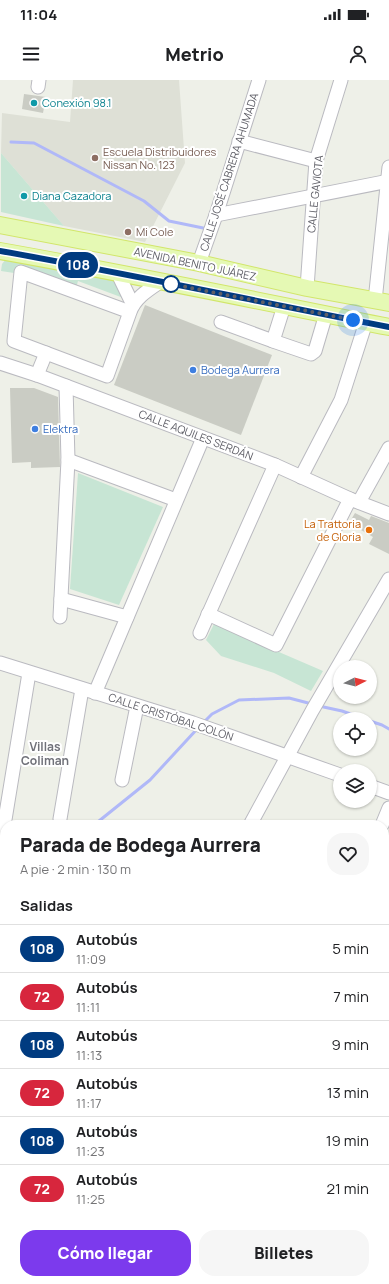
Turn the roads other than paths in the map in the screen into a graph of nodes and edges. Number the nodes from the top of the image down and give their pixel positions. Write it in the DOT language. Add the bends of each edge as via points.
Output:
graph roads {
  1 [pos="259,80"];
  2 [pos="341,80"];
  3 [pos="239,141"];
  4 [pos="316,161"];
  5 [pos="389,166"];
  6 [pos="388,182"];
  7 [pos="313,196"];
  8 [pos="216,215"];
  9 [pos="0,225"];
  10 [pos="0,251"];
  11 [pos="199,263"];
  12 [pos="117,272"];
  13 [pos="160,282"];
  14 [pos="307,288"];
  15 [pos="382,302"];
  16 [pos="284,306"];
  17 [pos="132,309"];
  18 [pos="326,314"];
  19 [pos="222,322"];
  20 [pos="366,322"];
  21 [pos="389,327"];
  22 [pos="273,341"];
  23 [pos="46,353"];
  24 [pos="0,364"];
  25 [pos="37,375"];
  26 [pos="66,386"];
  27 [pos="202,438"];
  28 [pos="389,448"];
  29 [pos="68,460"];
  30 [pos="275,465"];
  31 [pos="301,477"];
  32 [pos="176,500"];
  33 [pos="355,500"];
  34 [pos="389,514"];
  35 [pos="389,579"];
  36 [pos="61,599"];
  37 [pos="208,614"];
  38 [pos="60,617"];
  39 [pos="127,617"];
  40 [pos="200,633"];
  41 [pos="0,664"];
  42 [pos="30,672"];
  43 [pos="82,689"];
  44 [pos="95,693"];
  45 [pos="137,706"];
  46 [pos="287,757"];
  47 [pos="333,773"];
  48 [pos="122,780"];
  49 [pos="377,788"];
  50 [pos="389,792"];
  51 [pos="389,808"];
  52 [pos="60,819"];
  53 [pos="5,820"];
  54 [pos="253,820"];
  55 [pos="384,820"];
  1 -- 3 [label="street, CALLE JOSÉ CABRERA AHUMADA"];
  2 -- 4 [label="street, CALLE GAVIOTA"];
  3 -- 4 [label="street"];
  3 -- 8 [label="street, CALLE JOSÉ CABRERA AHUMADA"];
  4 -- 7 [label="street, CALLE GAVIOTA"];
  5 -- 6 [label="street"];
  6 -- 7 [label="street"];
  6 -- 15 [label="street"];
  7 -- 8 [label="street"];
  7 -- 14 [label="street, CALLE GAVIOTA"];
  8 -- 11 [label="street, CALLE JOSÉ CABRERA AHUMADA"];
  9 -- 11 [label="main road, AVENIDA BENITO JUÁREZ"];
  10 -- 12 [label="main road"];
  11 -- 14 [label="main road, AVENIDA BENITO JUÁREZ"];
  12 -- 13 [label="main road"];
  12 -- 17 [label="street"];
  13 -- 16 [label="main road"];
  13 -- 17 [label="street" via="147,291"];
  14 -- 15 [label="main road, AVENIDA BENITO JUÁREZ"];
  16 -- 18 [label="main road"];
  16 -- 22 [label="street"];
  17 -- 23 [label="street" via="107,376"];
  17 -- 23 [label="street" via="20,272 14,341"];
  18 -- 20 [label="main road"];
  18 -- 22 [label="street" via="311,354"];
  19 -- 22 [label="street"];
  20 -- 21 [label="main road"];
  20 -- 31 [label="street" via="342,400"];
  23 -- 25 [label="street"];
  24 -- 25 [label="street, CALLE AQUILES SERDÁN"];
  25 -- 26 [label="street, CALLE AQUILES SERDÁN"];
  26 -- 27 [label="street, CALLE AQUILES SERDÁN"];
  26 -- 29 [label="street"];
  27 -- 30 [label="street, CALLE AQUILES SERDÁN"];
  27 -- 32 [label="street"];
  28 -- 33 [label="street"];
  29 -- 32 [label="street"];
  29 -- 36 [label="street"];
  30 -- 31 [label="street, CALLE AQUILES SERDÁN"];
  30 -- 37 [label="street"];
  31 -- 33 [label="street, CALLE AQUILES SERDÁN"];
  32 -- 39 [label="street"];
  33 -- 34 [label="street, CALLE AQUILES SERDÁN"];
  33 -- 37 [label="street" via="276,645"];
  35 -- 46 [label="street"];
  36 -- 38 [label="street"];
  36 -- 39 [label="street"];
  37 -- 40 [label="street"];
  39 -- 44 [label="street"];
  41 -- 42 [label="street, CALLE CRISTÓBAL COLÓN"];
  42 -- 43 [label="street, CALLE CRISTÓBAL COLÓN"];
  42 -- 53 [label="street"];
  43 -- 44 [label="street, CALLE CRISTÓBAL COLÓN"];
  43 -- 52 [label="street"];
  44 -- 45 [label="street, CALLE CRISTÓBAL COLÓN"];
  45 -- 46 [label="street, CALLE CRISTÓBAL COLÓN"];
  45 -- 48 [label="street"];
  46 -- 47 [label="street, CALLE CRISTÓBAL COLÓN"];
  46 -- 54 [label="street"];
  49 -- 50 [label="street"];
  51 -- 55 [label="street"];
}
